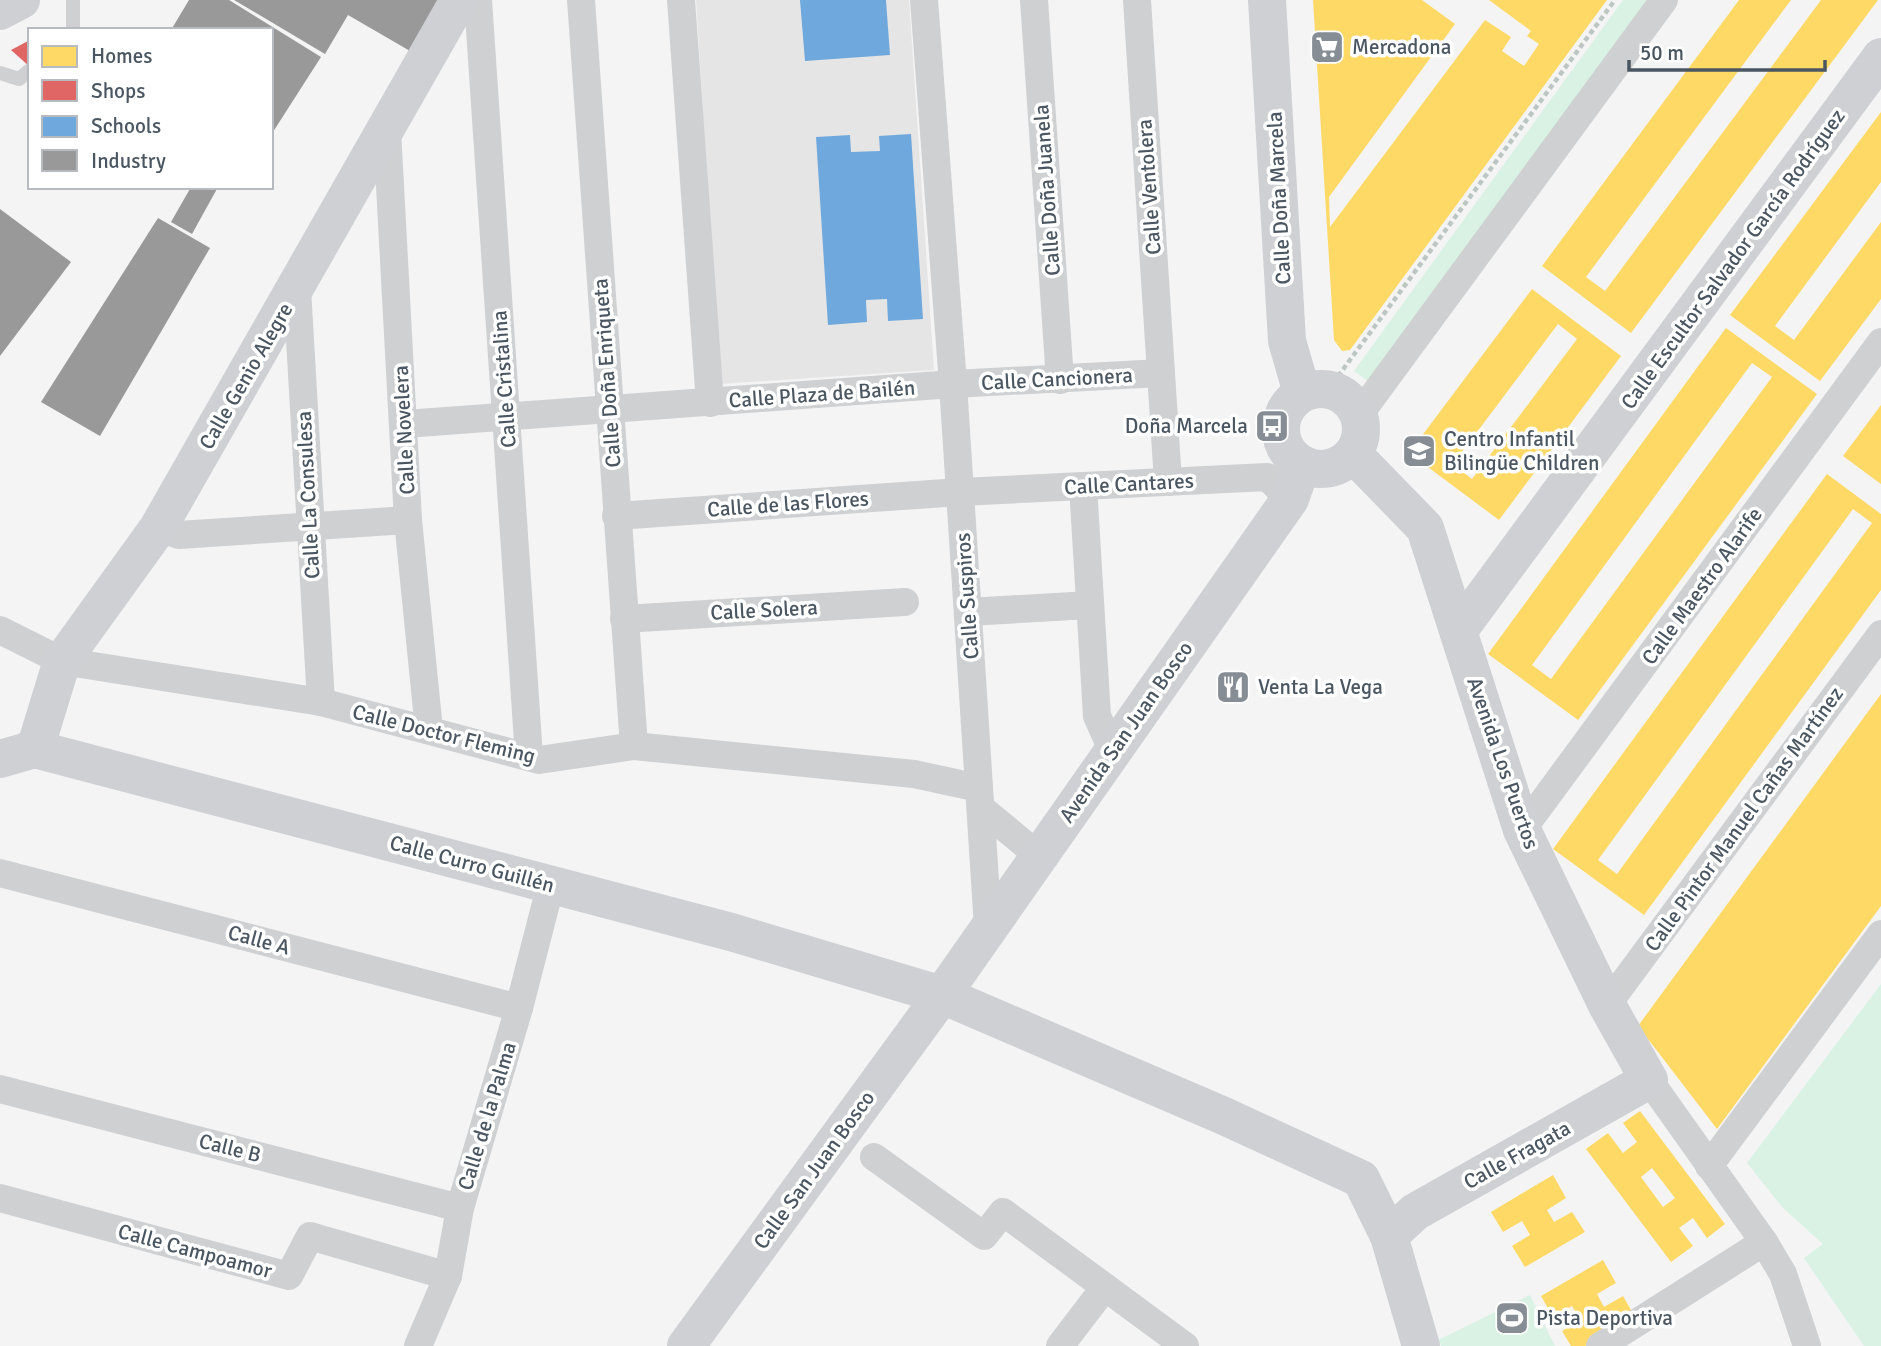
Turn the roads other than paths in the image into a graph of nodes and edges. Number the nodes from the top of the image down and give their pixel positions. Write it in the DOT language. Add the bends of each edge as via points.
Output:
graph roads {
  1 [pos="21,0"];
  2 [pos="74,0"];
  3 [pos="459,0"];
  4 [pos="478,0"];
  5 [pos="581,0"];
  6 [pos="681,0"];
  7 [pos="924,0"];
  8 [pos="1034,0"];
  9 [pos="1138,0"];
  10 [pos="1267,0"];
  11 [pos="1664,0"];
  12 [pos="0,11"];
  13 [pos="73,28"];
  14 [pos="1881,57"];
  15 [pos="28,72"];
  16 [pos="0,73"];
  17 [pos="387,130"];
  18 [pos="297,288"];
  19 [pos="1881,342"];
  20 [pos="1161,373"];
  21 [pos="1060,380"];
  22 [pos="953,384"];
  23 [pos="1315,391"];
  24 [pos="709,403"];
  25 [pos="611,408"];
  26 [pos="1359,415"];
  27 [pos="506,418"];
  28 [pos="405,424"];
  29 [pos="1353,454"];
  30 [pos="1168,482"];
  31 [pos="1296,482"];
  32 [pos="1083,486"];
  33 [pos="960,492"];
  34 [pos="616,516"];
  35 [pos="408,520"];
  36 [pos="158,528"];
  37 [pos="310,528"];
  38 [pos="905,602"];
  39 [pos="1090,605"];
  40 [pos="968,612"];
  41 [pos="624,619"];
  42 [pos="0,630"];
  43 [pos="1459,630"];
  44 [pos="1881,634"];
  45 [pos="62,661"];
  46 [pos="321,702"];
  47 [pos="429,730"];
  48 [pos="634,746"];
  49 [pos="1113,752"];
  50 [pos="18,754"];
  51 [pos="529,757"];
  52 [pos="981,798"];
  53 [pos="1522,830"];
  54 [pos="1039,856"];
  55 [pos="0,873"];
  56 [pos="551,884"];
  57 [pos="988,927"];
  58 [pos="1881,934"];
  59 [pos="942,995"];
  60 [pos="1607,1004"];
  61 [pos="519,1008"];
  62 [pos="1650,1080"];
  63 [pos="0,1089"];
  64 [pos="874,1157"];
  65 [pos="1709,1166"];
  66 [pos="0,1198"];
  67 [pos="460,1208"];
  68 [pos="1389,1237"];
  69 [pos="1764,1242"];
  70 [pos="448,1276"];
  71 [pos="1105,1287"];
  72 [pos="418,1346"];
  73 [pos="686,1346"];
  74 [pos="1060,1346"];
  75 [pos="1185,1346"];
  76 [pos="1421,1346"];
  77 [pos="1600,1346"];
  78 [pos="1807,1346"];
  1 -- 12 [label="street"];
  2 -- 13 [label="lane"];
  3 -- 17 [label="street, Calle Genio Alegre"];
  4 -- 27 [label="street, Calle Cristalina"];
  5 -- 25 [label="street, Calle Doña Enriqueta"];
  6 -- 24 [label="street, Calle Plaza de Bailén"];
  7 -- 22 [label="street"];
  8 -- 21 [label="street, Calle Doña Juanela"];
  9 -- 20 [label="street, Calle Ventolera"];
  10 -- 23 [label="street, Calle Doña Marcela" via="1287,341"];
  11 -- 26 [label="street"];
  14 -- 43 [label="street, Calle Escultor Salvador García Rodríguez"];
  15 -- 16 [label="lane" via="19,79"];
  17 -- 18 [label="street, Calle Genio Alegre"];
  17 -- 28 [label="street, Calle Novelera"];
  18 -- 36 [label="street, Calle Genio Alegre"];
  18 -- 37 [label="street, Calle La Consulesa"];
  19 -- 53 [label="street, Calle Maestro Alarife"];
  20 -- 21 [label="street, Calle Cancionera"];
  20 -- 30 [label="street, Calle Ventolera"];
  21 -- 22 [label="street, Calle Cancionera"];
  22 -- 24 [label="street, Calle Plaza de Bailén"];
  22 -- 33 [label="street, Calle Suspiros"];
  23 -- 26 [label="street" via="1352,403"];
  23 -- 31 [label="street" via="1285,411 1280,436 1292,458"];
  24 -- 25 [label="street"];
  25 -- 27 [label="street"];
  25 -- 34 [label="street, Calle Doña Enriqueta"];
  26 -- 29 [label="street" via="1362,429"];
  27 -- 28 [label="street"];
  27 -- 51 [label="street, Calle Cristalina"];
  28 -- 35 [label="street, Calle Novelera"];
  29 -- 31 [label="street" via="1343,464 1316,470"];
  29 -- 43 [label="street, Avenida Los Puertos" via="1425,528"];
  30 -- 31 [label="street, Calle Cantares" via="1267,477"];
  30 -- 32 [label="street, Calle Cantares"];
  31 -- 49 [label="street, Avenida San Juan Bosco"];
  32 -- 33 [label="street, Calle Cantares"];
  32 -- 39 [label="street"];
  33 -- 34 [label="street, Calle de las Flores"];
  33 -- 40 [label="street, Calle Suspiros"];
  34 -- 41 [label="street, Calle Doña Enriqueta"];
  35 -- 37 [label="street"];
  35 -- 47 [label="street, Calle Novelera"];
  36 -- 37 [label="street" via="178,535"];
  36 -- 45 [label="street, Calle Genio Alegre"];
  37 -- 46 [label="street, Calle La Consulesa"];
  38 -- 41 [label="street, Calle Solera"];
  39 -- 40 [label="street"];
  39 -- 49 [label="street" via="1097,716"];
  40 -- 52 [label="street, Calle Suspiros"];
  41 -- 48 [label="street, Calle Doña Enriqueta"];
  42 -- 45 [label="street, Calle Doctor Fleming"];
  43 -- 53 [label="street, Avenida Los Puertos"];
  44 -- 60 [label="street, Calle Pintor Manuel Cañas Martínez"];
  45 -- 46 [label="street, Calle Doctor Fleming"];
  45 -- 50 [label="street, Calle Genio Alegre"];
  46 -- 47 [label="street, Calle Doctor Fleming"];
  47 -- 51 [label="street, Calle Doctor Fleming"];
  48 -- 51 [label="street, Calle Doctor Fleming" via="539,760"];
  48 -- 52 [label="street, Calle Doctor Fleming" via="914,774"];
  49 -- 54 [label="street, Avenida San Juan Bosco"];
  50 -- 56 [label="street, Calle Curro Guillén"];
  52 -- 54 [label="street"];
  52 -- 57 [label="street, Calle Suspiros"];
  53 -- 60 [label="street, Avenida Los Puertos"];
  54 -- 57 [label="street, Avenida San Juan Bosco"];
  55 -- 61 [label="street, Calle A"];
  56 -- 59 [label="street, Calle Curro Guillén"];
  56 -- 61 [label="street, Calle de la Palma"];
  57 -- 59 [label="street, Avenida San Juan Bosco"];
  58 -- 65 [label="street"];
  59 -- 68 [label="street, Calle Curro Guillén" via="1361,1180"];
  59 -- 73 [label="street, Calle San Juan Bosco"];
  60 -- 62 [label="street, Avenida Los Puertos"];
  61 -- 67 [label="street, Calle de la Palma"];
  62 -- 65 [label="street"];
  62 -- 68 [label="street, Calle Fragata" via="1415,1212"];
  63 -- 67 [label="street, Calle B"];
  64 -- 71 [label="street" via="984,1236 1003,1212"];
  65 -- 69 [label="street"];
  66 -- 70 [label="street, Calle Campoamor" via="289,1276 310,1236"];
  67 -- 70 [label="street, Calle de la Palma"];
  68 -- 76 [label="street, Calle Curro Guillén"];
  69 -- 77 [label="street"];
  69 -- 78 [label="street" via="1783,1274"];
  70 -- 72 [label="street, Calle de la Palma"];
  71 -- 74 [label="street"];
  71 -- 75 [label="street"];
}
